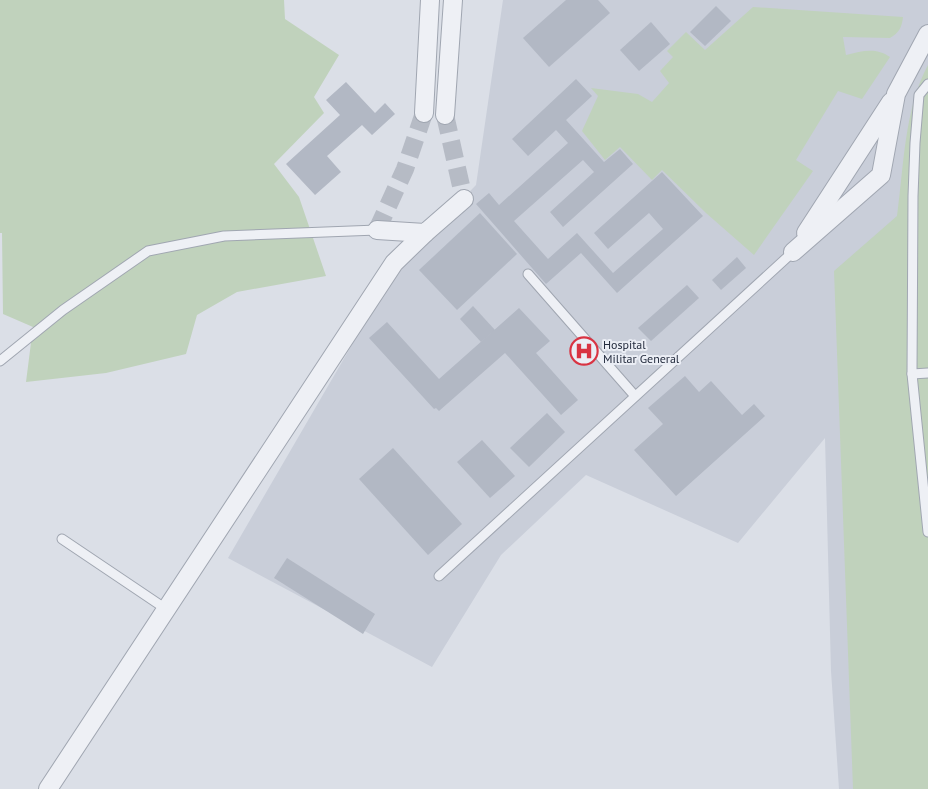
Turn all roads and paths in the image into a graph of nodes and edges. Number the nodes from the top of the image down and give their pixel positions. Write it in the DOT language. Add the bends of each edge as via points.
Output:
graph roads {
  1 [pos="430,0"];
  2 [pos="453,0"];
  3 [pos="928,34"];
  4 [pos="928,84"];
  5 [pos="896,94"];
  6 [pos="424,113"];
  7 [pos="445,115"];
  8 [pos="464,199"];
  9 [pos="377,230"];
  10 [pos="425,233"];
  11 [pos="793,252"];
  12 [pos="528,274"];
  13 [pos="2,358"];
  14 [pos="928,373"];
  15 [pos="912,374"];
  16 [pos="635,396"];
  17 [pos="928,532"];
  18 [pos="62,539"];
  19 [pos="439,576"];
  20 [pos="166,609"];
  21 [pos="48,789"];
  1 -- 6 [label="street"];
  2 -- 7 [label="street"];
  3 -- 5 [label="street"];
  4 -- 15 [label="lane" via="919,95 915,143"];
  5 -- 11 [label="street"];
  5 -- 11 [label="street" via="881,175"];
  8 -- 10 [label="street"];
  9 -- 10 [label="street"];
  9 -- 13 [label="lane" via="224,236 148,251 63,310"];
  10 -- 20 [label="street" via="394,263"];
  11 -- 16 [label="lane"];
  12 -- 16 [label="lane"];
  14 -- 15 [label="lane"];
  15 -- 17 [label="lane"];
  16 -- 19 [label="lane"];
  18 -- 20 [label="lane"];
  20 -- 21 [label="street"];
}
